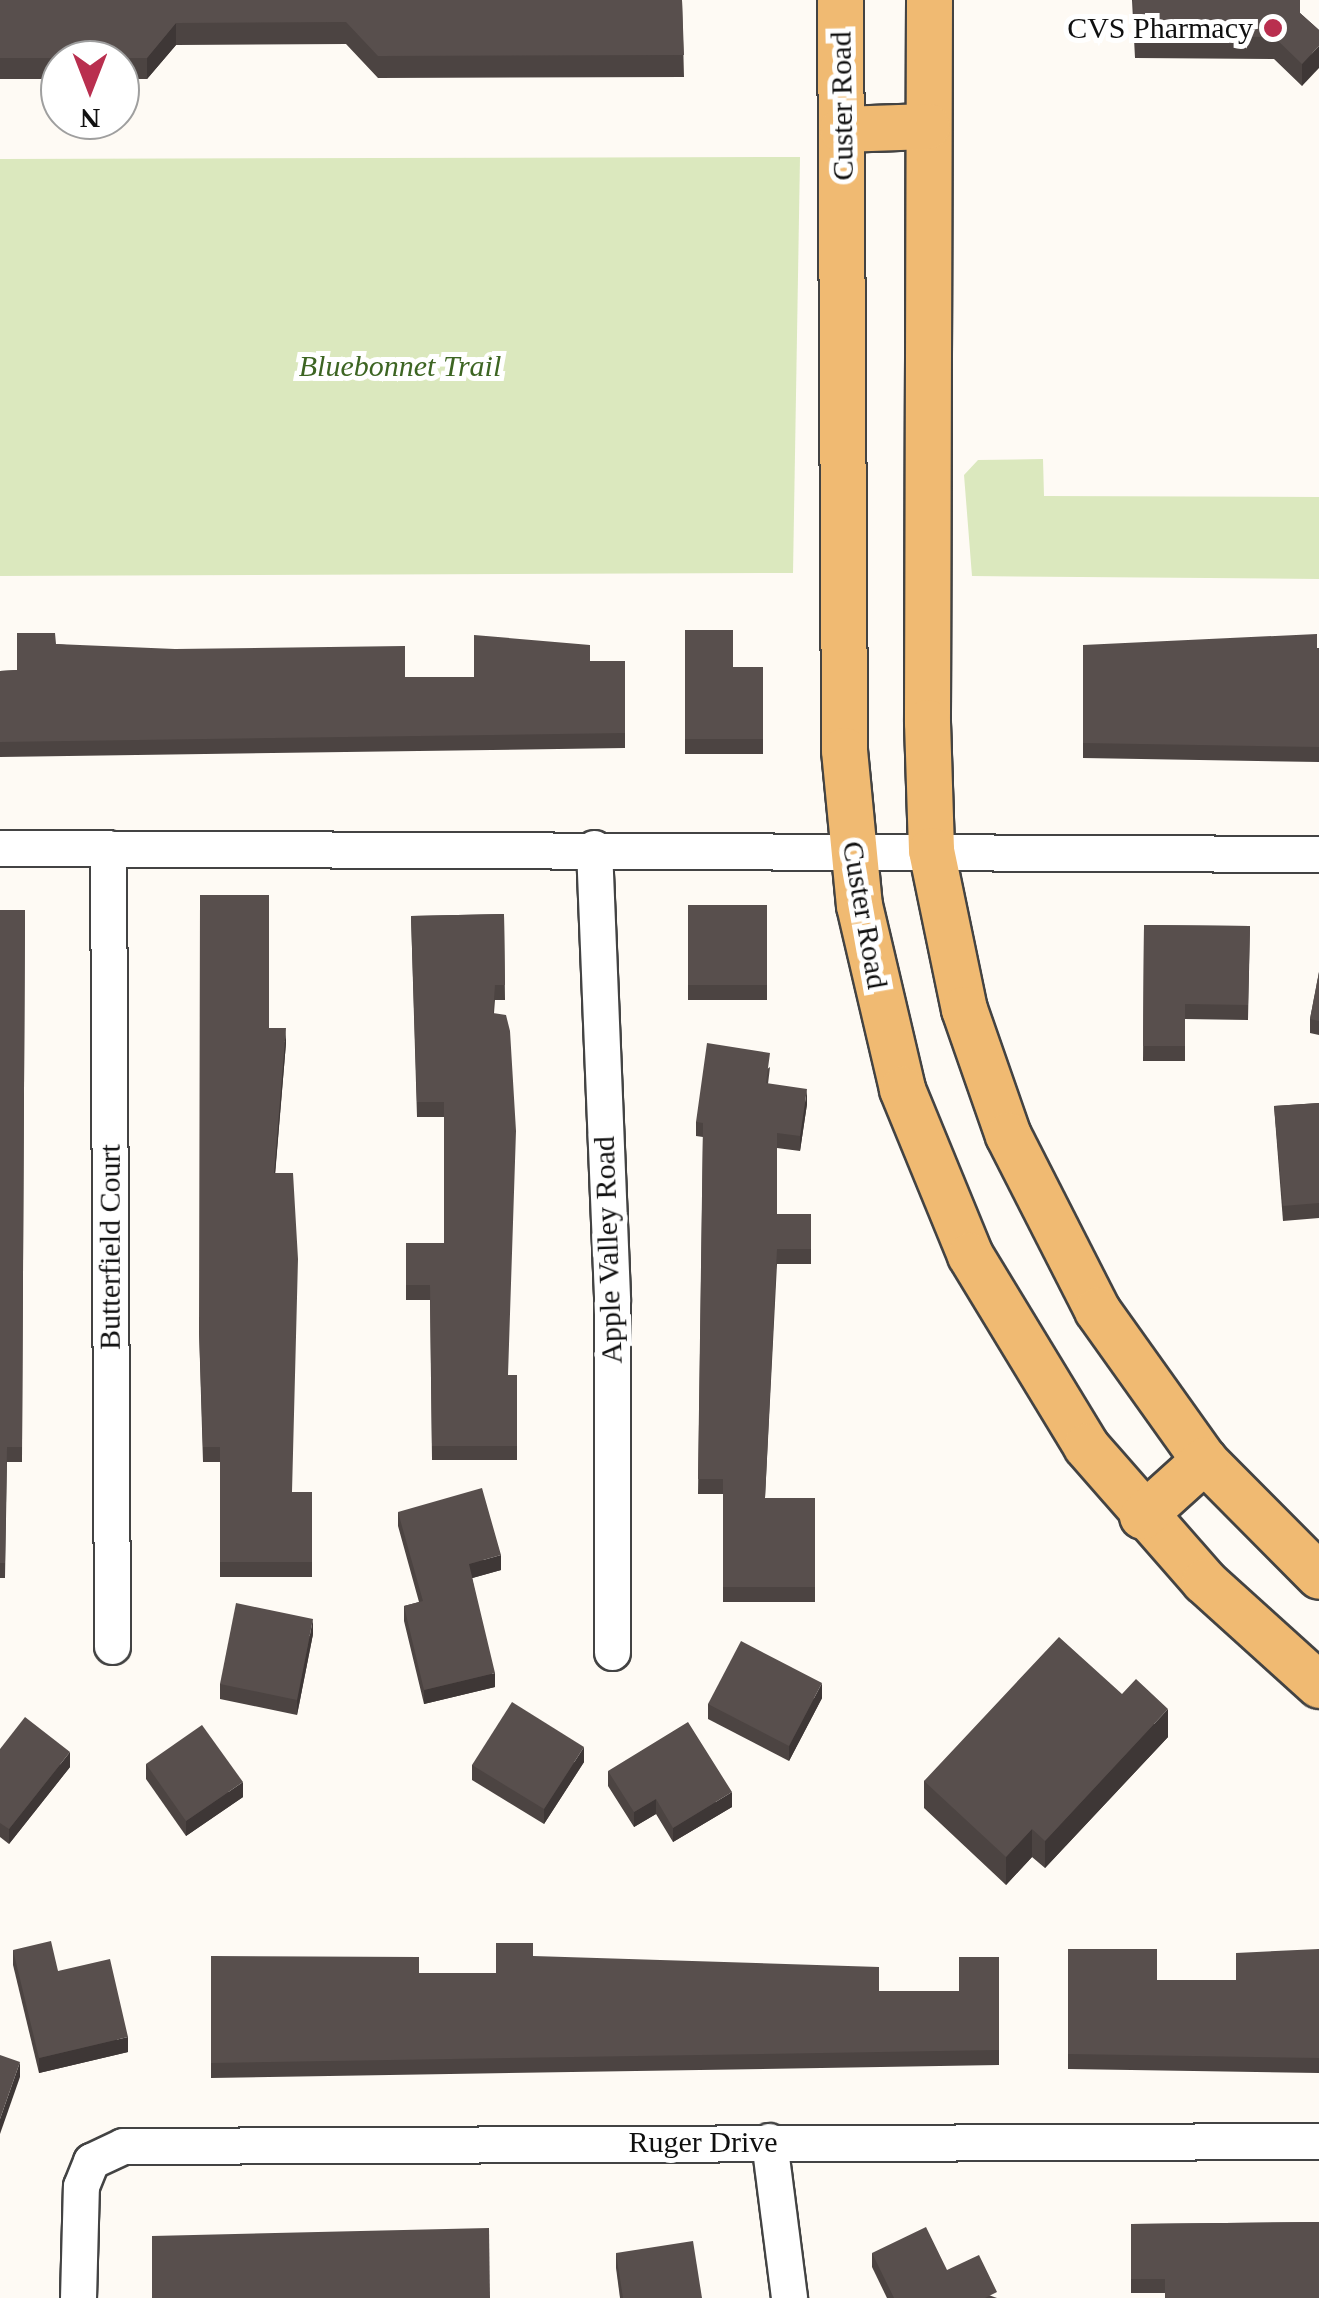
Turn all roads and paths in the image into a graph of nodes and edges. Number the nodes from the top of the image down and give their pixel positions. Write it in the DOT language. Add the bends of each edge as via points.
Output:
graph roads {
  1 [pos="840,0"];
  2 [pos="929,0"];
  3 [pos="927,126"];
  4 [pos="842,130"];
  5 [pos="0,848"];
  6 [pos="108,848"];
  7 [pos="594,848"];
  8 [pos="851,848"];
  9 [pos="931,850"];
  10 [pos="1319,854"];
  11 [pos="1204,1460"];
  12 [pos="1142,1516"];
  13 [pos="1319,1576"];
  14 [pos="112,1646"];
  15 [pos="612,1652"];
  16 [pos="1319,1685"];
  17 [pos="769,2142"];
  18 [pos="1319,2142"];
  19 [pos="78,2298"];
  20 [pos="789,2298"];
  1 -- 4 [label="main road, Custer Road"];
  2 -- 3 [label="main road"];
  3 -- 4 [label="main road"];
  3 -- 9 [label="main road"];
  4 -- 8 [label="main road, Custer Road"];
  5 -- 6 [label="street"];
  6 -- 7 [label="street"];
  6 -- 14 [label="street, Butterfield Court"];
  7 -- 8 [label="street"];
  7 -- 15 [label="street, Apple Valley Road" via="612,1301"];
  8 -- 9 [label="street"];
  8 -- 12 [label="main road, Custer Road" via="880,1002 935,1177 1028,1361"];
  9 -- 10 [label="street"];
  9 -- 11 [label="main road" via="964,1009 1008,1135 1096,1310"];
  11 -- 12 [label="main road"];
  11 -- 13 [label="main road"];
  12 -- 16 [label="main road, Custer Road"];
  17 -- 18 [label="street, Ruger Drive"];
  17 -- 19 [label="street, Ruger Drive" via="145,2144 91,2161 76,2207"];
  17 -- 20 [label="street"];
}
